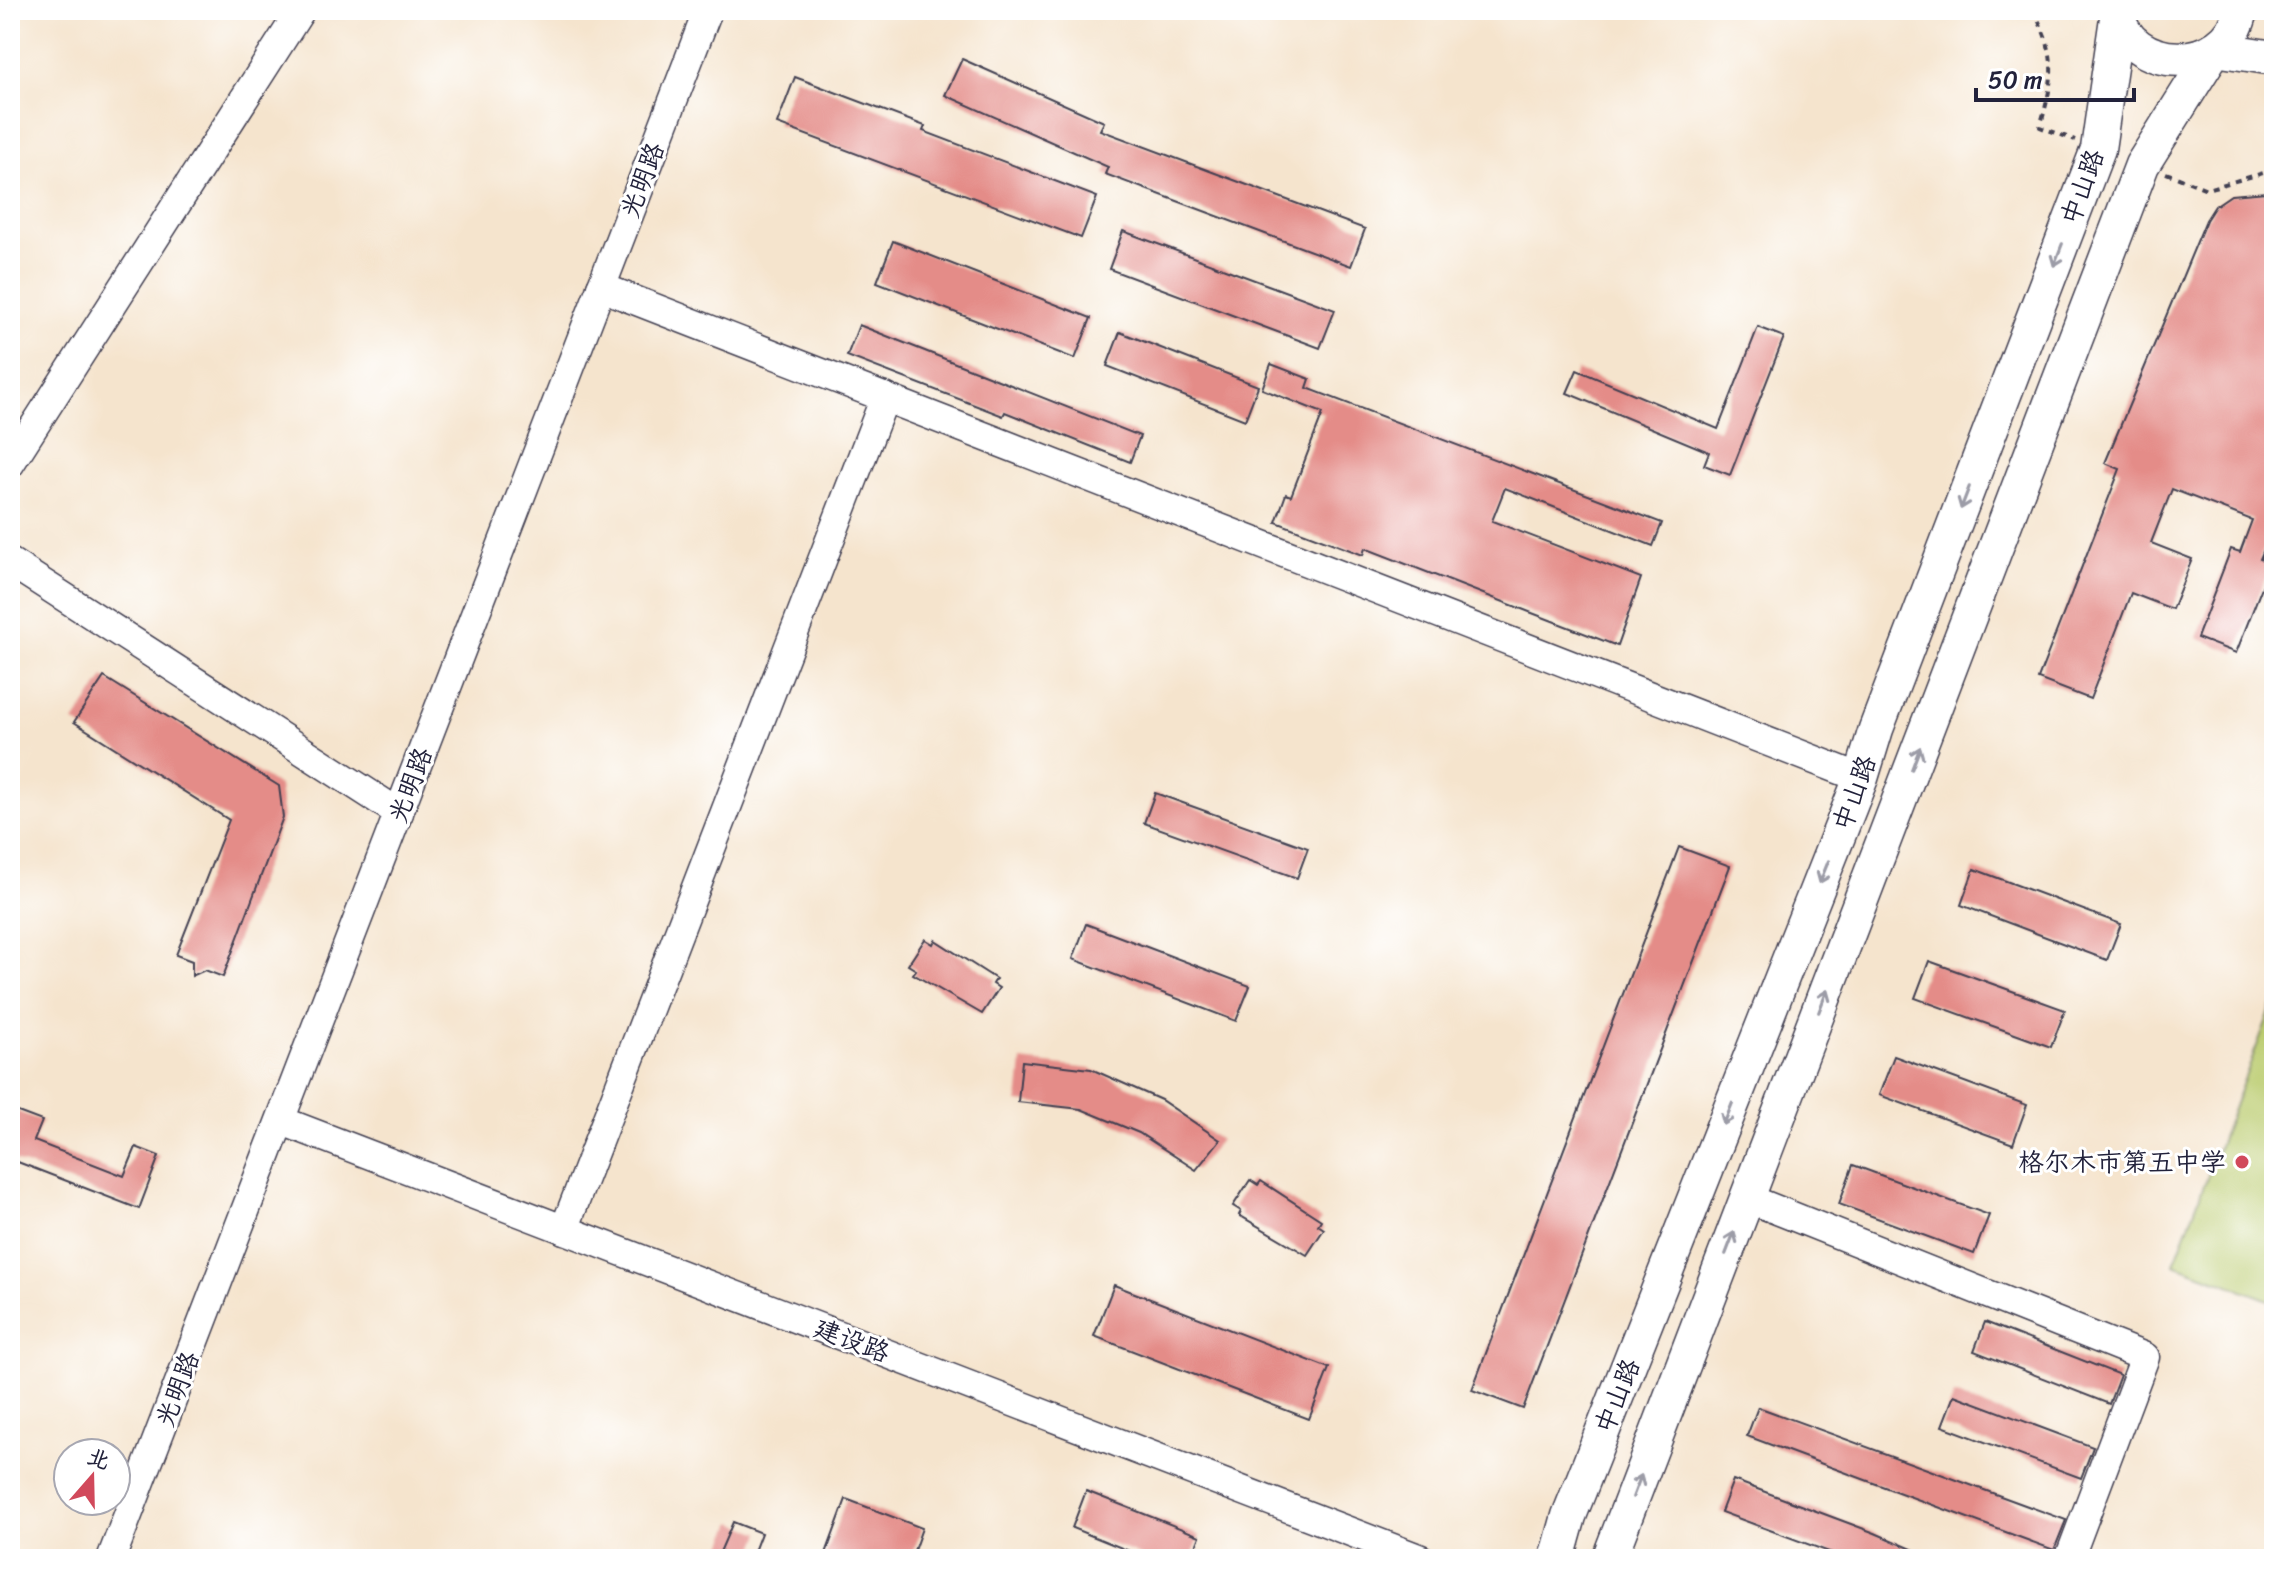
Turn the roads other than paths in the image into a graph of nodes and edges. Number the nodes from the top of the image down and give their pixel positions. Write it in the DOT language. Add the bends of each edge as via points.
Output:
graph roads {
  1 [pos="301,10"];
  2 [pos="708,10"];
  3 [pos="2241,10"];
  4 [pos="2114,13"];
  5 [pos="2215,49"];
  6 [pos="2274,58"];
  7 [pos="601,287"];
  8 [pos="885,397"];
  9 [pos="10,464"];
  10 [pos="10,562"];
  11 [pos="1861,778"];
  12 [pos="399,813"];
  13 [pos="282,1121"];
  14 [pos="1747,1198"];
  15 [pos="564,1230"];
  16 [pos="111,1559"];
  17 [pos="1421,1559"];
  18 [pos="1557,1559"];
  19 [pos="1609,1559"];
  20 [pos="2069,1559"];
  1 -- 9 [label="street"];
  2 -- 7 [label="street, 光明路"];
  3 -- 5 [label="main road, 中山路" via="2230,35"];
  4 -- 5 [label="main road" via="2133,42 2156,56 2192,59"];
  4 -- 11 [label="main road, 中山路, one-way" via="2098,149"];
  5 -- 6 [label="main road"];
  14 -- 5 [label="main road, 中山路, one-way" via="2142,165"];
  7 -- 8 [label="street"];
  7 -- 12 [label="street, 光明路"];
  8 -- 11 [label="street"];
  8 -- 15 [label="street"];
  10 -- 12 [label="street"];
  11 -- 18 [label="main road, 中山路, one-way"];
  12 -- 13 [label="street, 光明路"];
  13 -- 15 [label="street, 建设路"];
  13 -- 16 [label="street, 光明路"];
  19 -- 14 [label="main road, 中山路, one-way"];
  14 -- 20 [label="street" via="2145,1357"];
  15 -- 17 [label="street, 建设路"];
}
